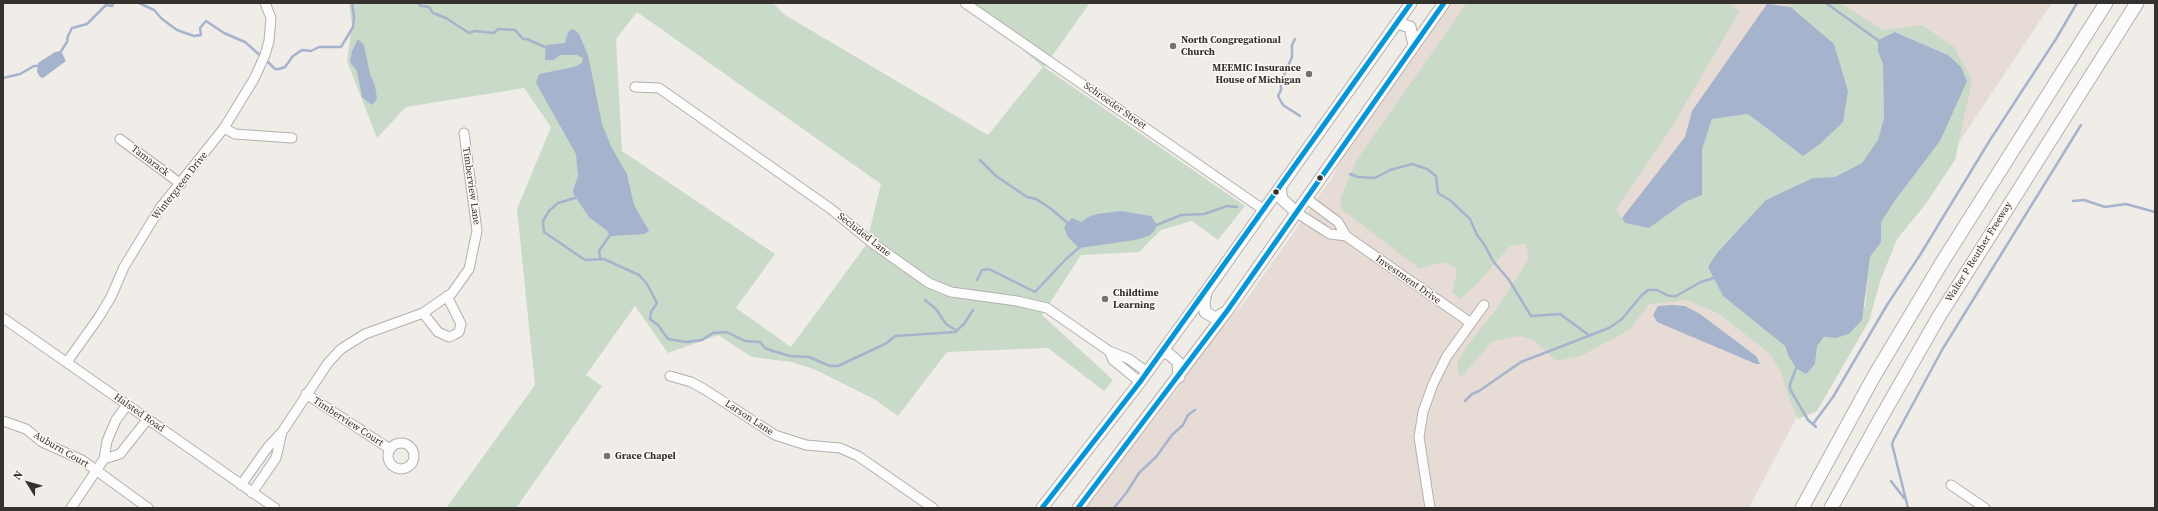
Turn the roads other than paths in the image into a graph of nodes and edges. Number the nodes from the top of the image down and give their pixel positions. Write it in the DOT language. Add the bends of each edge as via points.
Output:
graph roads {
  1 [pos="265,3"];
  2 [pos="965,3"];
  3 [pos="1411,3"];
  4 [pos="1444,3"];
  5 [pos="2106,3"];
  6 [pos="2137,3"];
  7 [pos="1397,23"];
  8 [pos="1414,45"];
  9 [pos="635,87"];
  10 [pos="224,128"];
  11 [pos="464,133"];
  12 [pos="120,138"];
  13 [pos="292,138"];
  14 [pos="180,184"];
  15 [pos="1280,188"];
  16 [pos="1307,199"];
  17 [pos="1264,210"];
  18 [pos="1297,213"];
  19 [pos="1346,236"];
  20 [pos="1207,290"];
  21 [pos="447,296"];
  22 [pos="1484,305"];
  23 [pos="1227,312"];
  24 [pos="423,313"];
  25 [pos="3,318"];
  26 [pos="1471,323"];
  27 [pos="1109,351"];
  28 [pos="1162,352"];
  29 [pos="67,362"];
  30 [pos="1147,372"];
  31 [pos="670,376"];
  32 [pos="1179,377"];
  33 [pos="1140,382"];
  34 [pos="306,394"];
  35 [pos="127,405"];
  36 [pos="147,420"];
  37 [pos="3,421"];
  38 [pos="282,432"];
  39 [pos="390,449"];
  40 [pos="104,459"];
  41 [pos="96,471"];
  42 [pos="241,485"];
  43 [pos="1951,485"];
  44 [pos="252,492"];
  45 [pos="71,508"];
  46 [pos="148,508"];
  47 [pos="275,508"];
  48 [pos="933,508"];
  49 [pos="1042,508"];
  50 [pos="1078,508"];
  51 [pos="1430,508"];
  52 [pos="1802,508"];
  53 [pos="1832,508"];
  54 [pos="1985,508"];
  1 -- 10 [label="street, Wintergreen Drive" via="271,18 265,55 254,79"];
  2 -- 17 [label="street, Schroeder Street"];
  3 -- 7 [label="main road"];
  4 -- 8 [label="main road"];
  5 -- 52 [label="highway" via="1941,264 1873,378"];
  6 -- 53 [label="highway, Walter P Reuther Freeway" via="1938,318"];
  7 -- 8 [label="main road" via="1410,27"];
  7 -- 15 [label="main road"];
  8 -- 16 [label="main road"];
  9 -- 27 [label="street, Secluded Lane" via="659,88 929,283 951,292 1047,308"];
  10 -- 13 [label="street" via="235,134"];
  10 -- 14 [label="street, Wintergreen Drive"];
  11 -- 21 [label="street, Timberview Lane" via="477,231 469,268 452,293"];
  12 -- 14 [label="street, Tamarack"];
  14 -- 29 [label="street, Wintergreen Drive" via="160,208 124,267 99,317"];
  15 -- 17 [label="main road"];
  15 -- 18 [label="main road" via="1282,199"];
  16 -- 18 [label="main road"];
  16 -- 19 [label="street, Investment Drive" via="1338,222"];
  17 -- 20 [label="main road"];
  18 -- 19 [label="street, Investment Drive" via="1330,234"];
  18 -- 23 [label="main road"];
  19 -- 26 [label="street, Investment Drive"];
  20 -- 23 [label="main road" via="1205,312 1215,318"];
  20 -- 28 [label="main road"];
  21 -- 24 [label="street, Timberview Lane"];
  21 -- 24 [label="street" via="461,324 459,332 449,337 443,335"];
  22 -- 26 [label="street"];
  23 -- 32 [label="main road"];
  24 -- 34 [label="street, Timberview Lane" via="365,334 341,349"];
  25 -- 29 [label="street, Halsted Road"];
  26 -- 51 [label="street" via="1447,356 1423,412 1420,437"];
  27 -- 30 [label="street, Secluded Lane" via="1129,359"];
  27 -- 33 [label="street, Secluded Lane" via="1113,360"];
  28 -- 30 [label="main road"];
  28 -- 32 [label="main road" via="1169,354 1178,362"];
  29 -- 35 [label="street, Halsted Road"];
  30 -- 33 [label="main road"];
  31 -- 48 [label="street, Larson Lane" via="704,389 775,435 806,445 840,448 858,456"];
  32 -- 50 [label="main road"];
  33 -- 49 [label="main road"];
  34 -- 38 [label="street, Timberview Lane"];
  34 -- 39 [label="street, Timberview Court"];
  35 -- 36 [label="street, Halsted Road"];
  35 -- 40 [label="street" via="116,420 107,441"];
  36 -- 40 [label="street" via="120,454"];
  36 -- 42 [label="street, Halsted Road"];
  37 -- 41 [label="street, Auburn Court" via="26,429 42,442 82,460"];
  38 -- 42 [label="street, Timberview Lane"];
  38 -- 44 [label="street, Timberview Lane" via="276,458"];
  40 -- 41 [label="street"];
  41 -- 45 [label="street"];
  41 -- 46 [label="street, Auburn Court"];
  42 -- 44 [label="street, Halsted Road"];
  43 -- 54 [label="street"];
  44 -- 47 [label="street, Halsted Road"];
}
